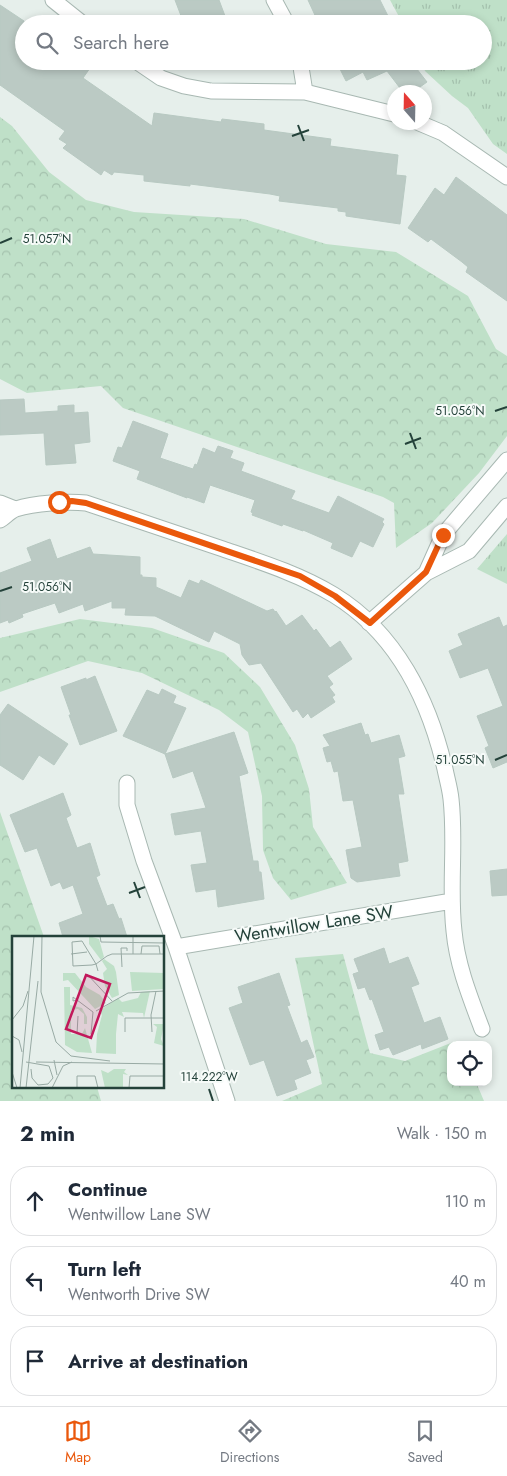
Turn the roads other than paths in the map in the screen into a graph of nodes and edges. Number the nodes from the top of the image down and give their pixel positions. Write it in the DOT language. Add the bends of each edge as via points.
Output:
graph roads {
  1 [pos="53,0"];
  2 [pos="274,0"];
  3 [pos="72,15"];
  4 [pos="282,15"];
  5 [pos="150,70"];
  6 [pos="301,70"];
  7 [pos="305,92"];
  8 [pos="387,112"];
  9 [pos="432,128"];
  10 [pos="507,177"];
  11 [pos="507,460"];
  12 [pos="0,504"];
  13 [pos="507,506"];
  14 [pos="14,509"];
  15 [pos="0,520"];
  16 [pos="426,572"];
  17 [pos="370,623"];
  18 [pos="127,783"];
  19 [pos="452,901"];
  20 [pos="176,948"];
  21 [pos="482,1029"];
  22 [pos="227,1101"];
  1 -- 3 [label="street"];
  2 -- 4 [label="street"];
  5 -- 7 [label="street" via="184,86 211,91"];
  6 -- 7 [label="street"];
  7 -- 8 [label="street"];
  9 -- 10 [label="street"];
  11 -- 16 [label="street" via="443,535"];
  12 -- 14 [label="street"];
  13 -- 16 [label="street" via="468,551"];
  14 -- 15 [label="street"];
  14 -- 17 [label="street" via="59,502 86,503 300,576 335,596"];
  16 -- 17 [label="street"];
  17 -- 19 [label="street" via="401,660 415,683 427,707 439,745 451,798"];
  18 -- 20 [label="street" via="127,805"];
  19 -- 20 [label="street, Wentwillow Lane SW"];
  19 -- 21 [label="street" via="459,962"];
  20 -- 22 [label="street"];
}
